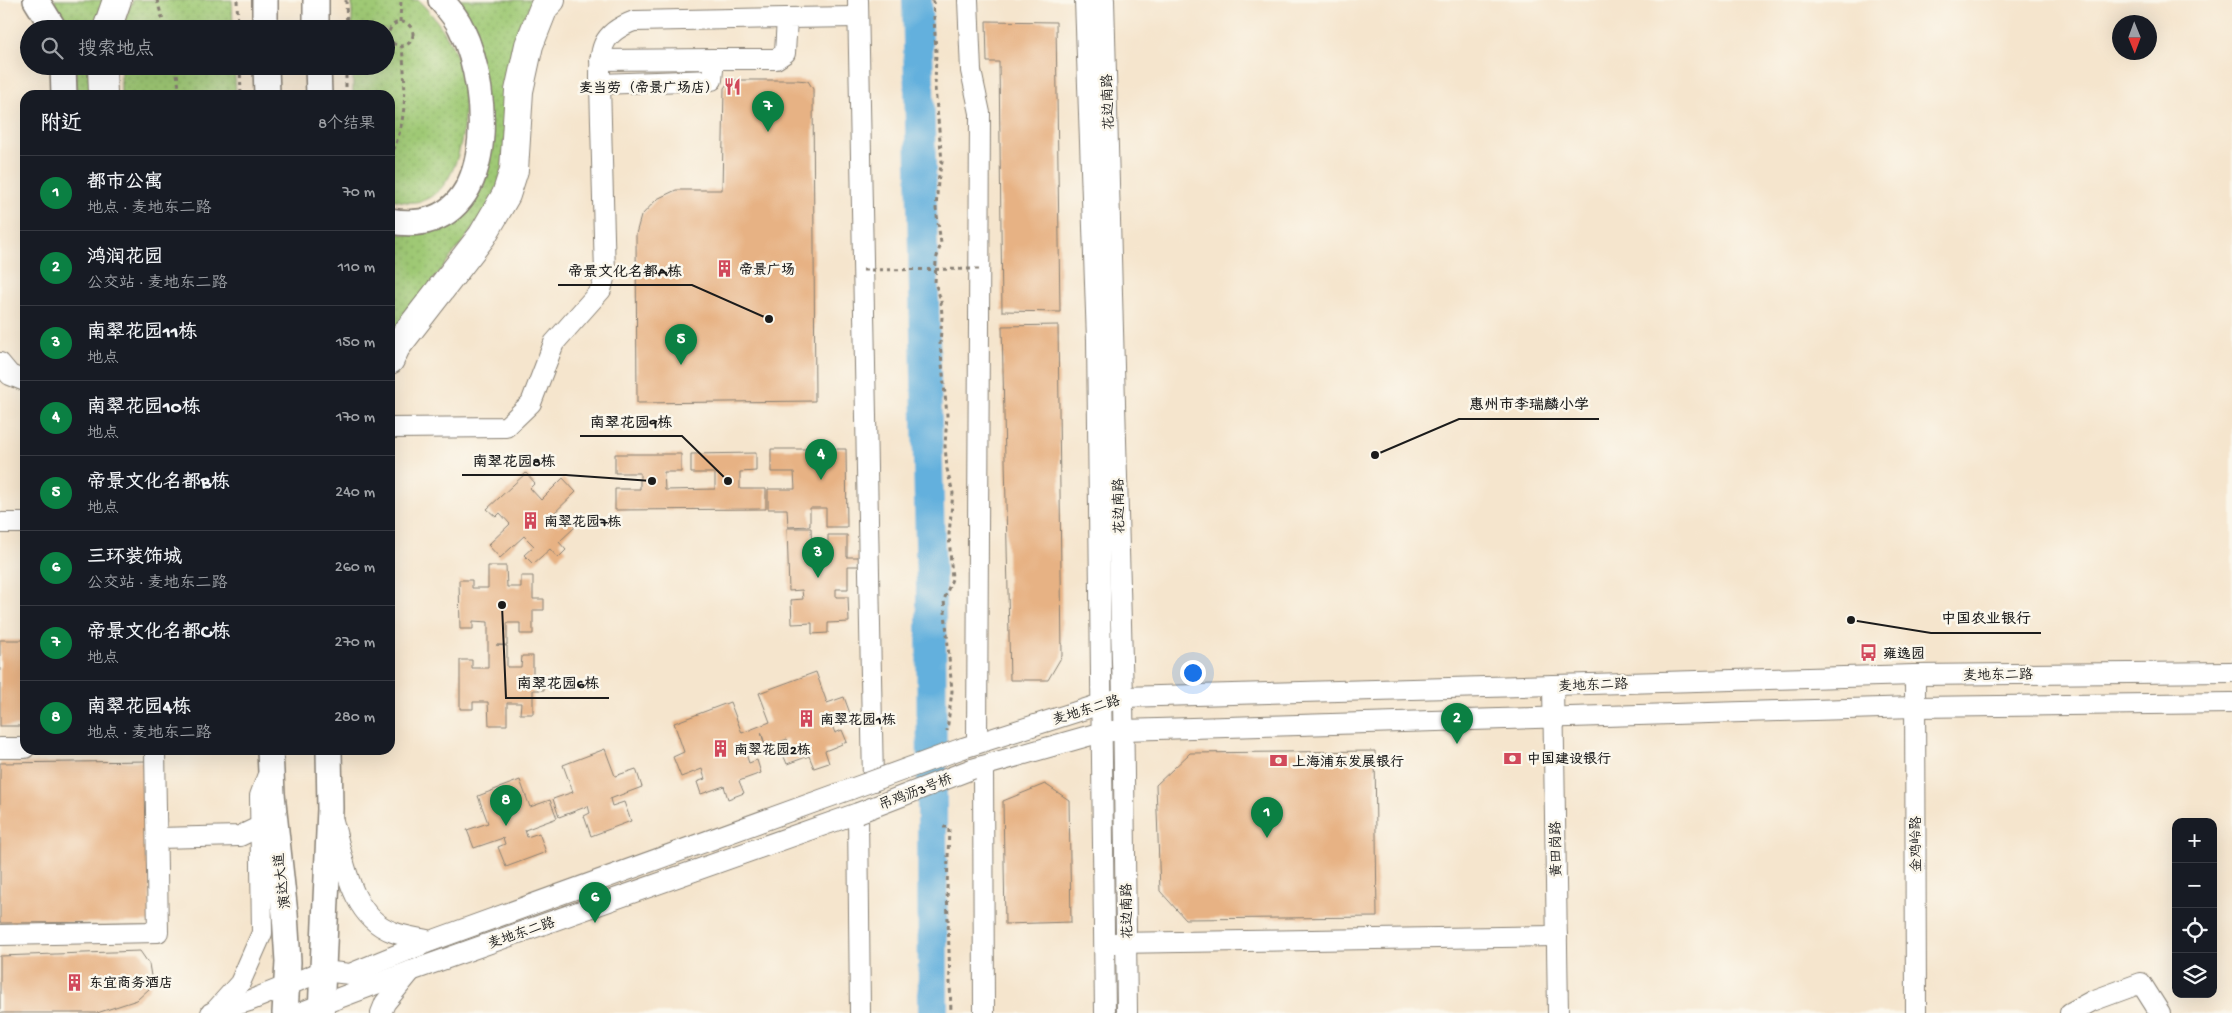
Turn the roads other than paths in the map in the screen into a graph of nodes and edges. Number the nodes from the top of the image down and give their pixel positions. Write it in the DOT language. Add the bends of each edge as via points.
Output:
graph roads {
  1 [pos="36,0"];
  2 [pos="117,0"];
  3 [pos="441,0"];
  4 [pos="551,0"];
  5 [pos="968,0"];
  6 [pos="1085,0"];
  7 [pos="1104,0"];
  8 [pos="858,9"];
  9 [pos="787,18"];
  10 [pos="48,20"];
  11 [pos="110,20"];
  12 [pos="714,58"];
  13 [pos="600,60"];
  14 [pos="63,75"];
  15 [pos="102,75"];
  16 [pos="266,75"];
  17 [pos="318,75"];
  18 [pos="600,84"];
  19 [pos="64,90"];
  20 [pos="103,90"];
  21 [pos="267,90"];
  22 [pos="319,90"];
  23 [pos="395,222"];
  24 [pos="395,349"];
  25 [pos="0,363"];
  26 [pos="20,379"];
  27 [pos="395,428"];
  28 [pos="20,523"];
  29 [pos="0,524"];
  30 [pos="2232,672"];
  31 [pos="1914,675"];
  32 [pos="1553,685"];
  33 [pos="1123,697"];
  34 [pos="2232,703"];
  35 [pos="1101,704"];
  36 [pos="1915,707"];
  37 [pos="1553,717"];
  38 [pos="1123,730"];
  39 [pos="1102,732"];
  40 [pos="970,746"];
  41 [pos="0,748"];
  42 [pos="20,748"];
  43 [pos="155,755"];
  44 [pos="329,755"];
  45 [pos="271,758"];
  46 [pos="977,767"];
  47 [pos="873,781"];
  48 [pos="851,789"];
  49 [pos="330,809"];
  50 [pos="858,813"];
  51 [pos="261,826"];
  52 [pos="158,838"];
  53 [pos="0,935"];
  54 [pos="1557,936"];
  55 [pos="431,941"];
  56 [pos="1126,942"];
  57 [pos="1104,944"];
  58 [pos="411,970"];
  59 [pos="323,971"];
  60 [pos="286,985"];
  61 [pos="314,1010"];
  62 [pos="212,1012"];
  63 [pos="285,1013"];
  64 [pos="381,1013"];
  65 [pos="860,1013"];
  66 [pos="984,1013"];
  67 [pos="1105,1013"];
  68 [pos="1128,1013"];
  69 [pos="1558,1013"];
  70 [pos="1916,1013"];
  71 [pos="2070,1013"];
  72 [pos="2160,1013"];
  1 -- 10 [label="main road"];
  2 -- 11 [label="highway"];
  3 -- 23 [label="main road" via="461,27 476,75 481,151 468,190 455,206 425,222"];
  4 -- 24 [label="highway" via="544,8 528,45 519,91 514,170 506,195 482,236"];
  5 -- 40 [label="street" via="971,71 980,114"];
  6 -- 35 [label="street, 花边南路" via="1097,340"];
  7 -- 33 [label="street, 花边南路"];
  8 -- 9 [label="street"];
  8 -- 47 [label="street"];
  9 -- 12 [label="street" via="785,53 776,58"];
  9 -- 13 [label="street" via="634,21 616,28 606,40"];
  12 -- 13 [label="street"];
  12 -- 18 [label="street" via="712,80"];
  13 -- 18 [label="street"];
  14 -- 19 [label="main road"];
  15 -- 20 [label="highway"];
  16 -- 21 [label="main road"];
  17 -- 22 [label="main road"];
  18 -- 27 [label="street" via="605,274 601,290 554,343 531,403 506,427"];
  25 -- 26 [label="street" via="10,375"];
  28 -- 29 [label="street"];
  30 -- 31 [label="street, 麦地东二路"];
  31 -- 32 [label="street, 麦地东二路"];
  31 -- 36 [label="street, 金鸡岭路"];
  32 -- 33 [label="street, 麦地东二路"];
  32 -- 37 [label="street, 黄田岗路"];
  33 -- 35 [label="street, 麦地东二路"];
  33 -- 38 [label="street, 花边南路"];
  34 -- 36 [label="street, 麦地东二路"];
  35 -- 39 [label="street, 花边南路"];
  35 -- 40 [label="street, 麦地东二路"];
  36 -- 37 [label="street, 麦地东二路"];
  36 -- 70 [label="street, 金鸡岭路"];
  37 -- 38 [label="street, 麦地东二路"];
  37 -- 54 [label="street, 黄田岗路"];
  38 -- 39 [label="street, 麦地东二路"];
  38 -- 56 [label="street, 花边南路"];
  39 -- 46 [label="street, 麦地东二路"];
  39 -- 57 [label="street, 花边南路"];
  40 -- 47 [label="street, 吊鸡沥3号桥, bridge"];
  41 -- 42 [label="street"];
  43 -- 52 [label="street"];
  44 -- 49 [label="main road"];
  45 -- 51 [label="street" via="260,796"];
  45 -- 60 [label="main road, 演达大道" via="285,914"];
  46 -- 50 [label="street, 吊鸡沥3号桥, bridge"];
  46 -- 66 [label="street"];
  47 -- 48 [label="street, 吊鸡沥3号桥, bridge"];
  48 -- 55 [label="street, 麦地东二路"];
  49 -- 55 [label="street" via="352,887 362,908 376,924 392,932"];
  49 -- 59 [label="main road"];
  50 -- 58 [label="street, 麦地东二路"];
  50 -- 65 [label="street"];
  51 -- 52 [label="street" via="240,836"];
  51 -- 62 [label="street" via="262,933 240,983"];
  52 -- 53 [label="street" via="158,932"];
  54 -- 56 [label="street"];
  54 -- 69 [label="street, 黄田岗路"];
  55 -- 59 [label="street, 麦地东二路" via="350,974"];
  56 -- 57 [label="street"];
  56 -- 68 [label="street, 花边南路"];
  57 -- 67 [label="street, 花边南路"];
  58 -- 61 [label="street, 麦地东二路"];
  58 -- 64 [label="street"];
  59 -- 60 [label="street"];
  59 -- 61 [label="main road"];
  60 -- 62 [label="street"];
  60 -- 63 [label="main road, 演达大道"];
  71 -- 72 [label="street" via="2141,983"];
}
